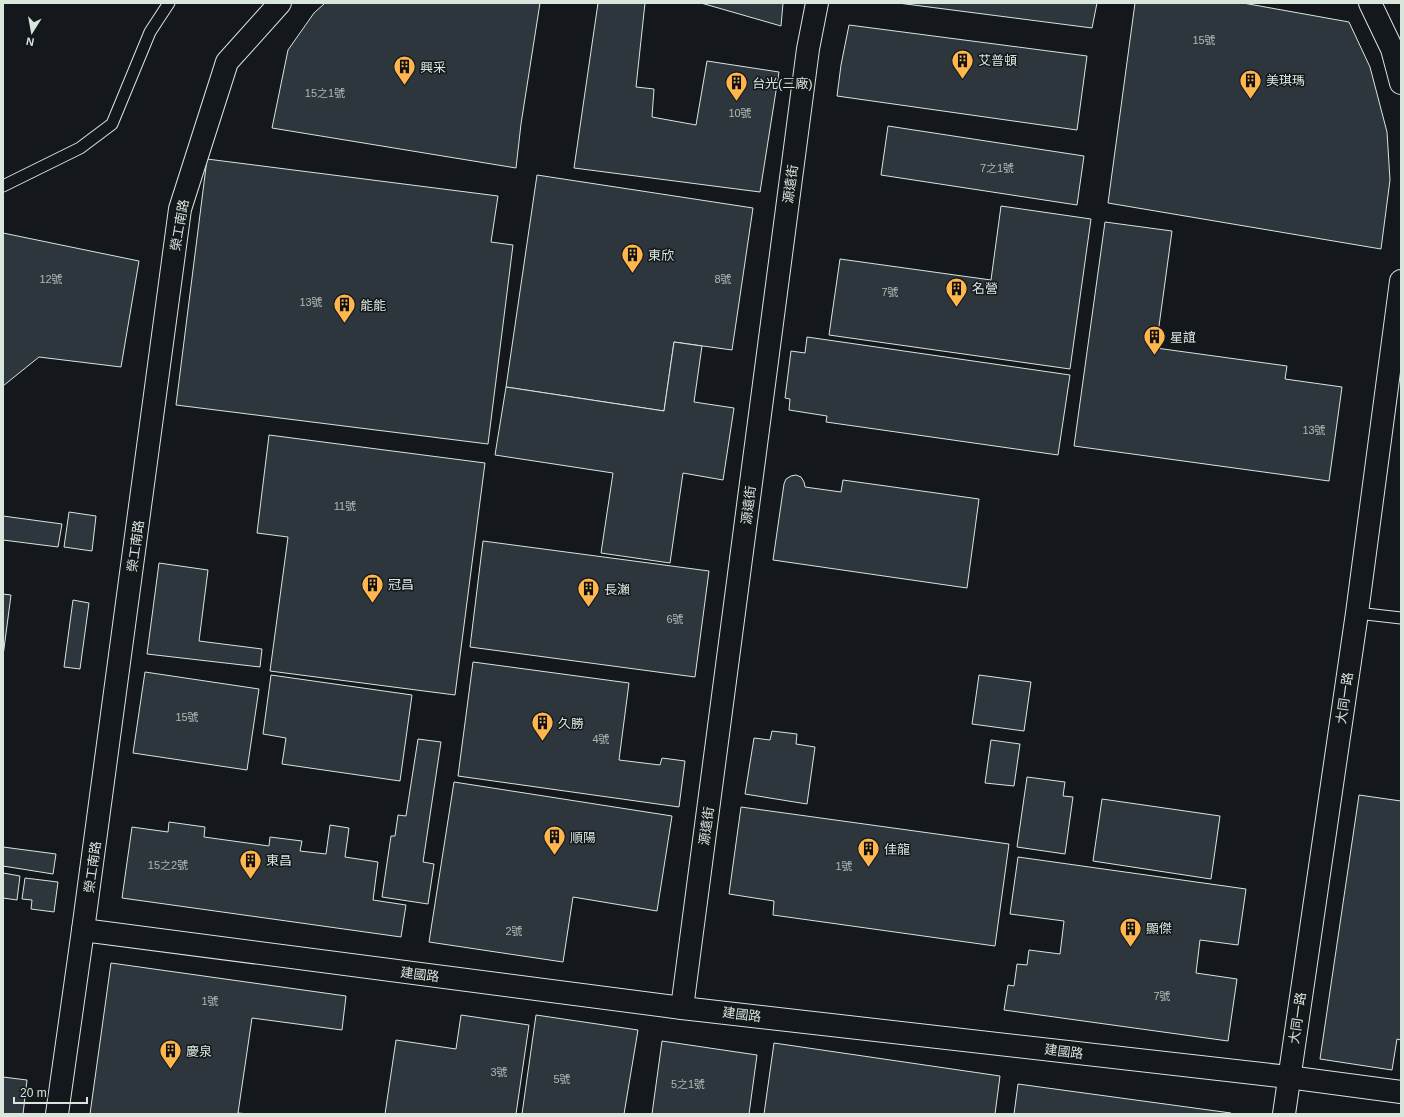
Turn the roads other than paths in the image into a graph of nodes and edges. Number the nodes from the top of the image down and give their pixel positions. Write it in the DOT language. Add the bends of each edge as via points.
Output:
graph roads {
  1 [pos="169,3"];
  2 [pos="280,3"];
  3 [pos="817,3"];
  4 [pos="1370,3"];
  5 [pos="1401,83"];
  6 [pos="3,186"];
  7 [pos="1401,281"];
  8 [pos="1357,613"];
  9 [pos="1401,618"];
  10 [pos="83,930"];
  11 [pos="682,1008"];
  12 [pos="1288,1077"];
  13 [pos="1401,1092"];
  14 [pos="57,1114"];
  15 [pos="1284,1114"];
  1 -- 6 [label="lane" via="150,32 112,124 80,148"];
  2 -- 10 [label="street, 榮工南路" via="227,62 180,209"];
  3 -- 11 [label="street, 源遠街" via="808,49"];
  4 -- 5 [label="street" via="1392,49"];
  7 -- 8 [label="street, 大同一路"];
  8 -- 9 [label="lane"];
  8 -- 12 [label="street, 大同一路"];
  10 -- 11 [label="street, 建國路"];
  10 -- 14 [label="street, 榮工南路"];
  11 -- 12 [label="street, 建國路"];
  12 -- 13 [label="street, 建國路"];
  12 -- 15 [label="street, 大同一路"];
}
